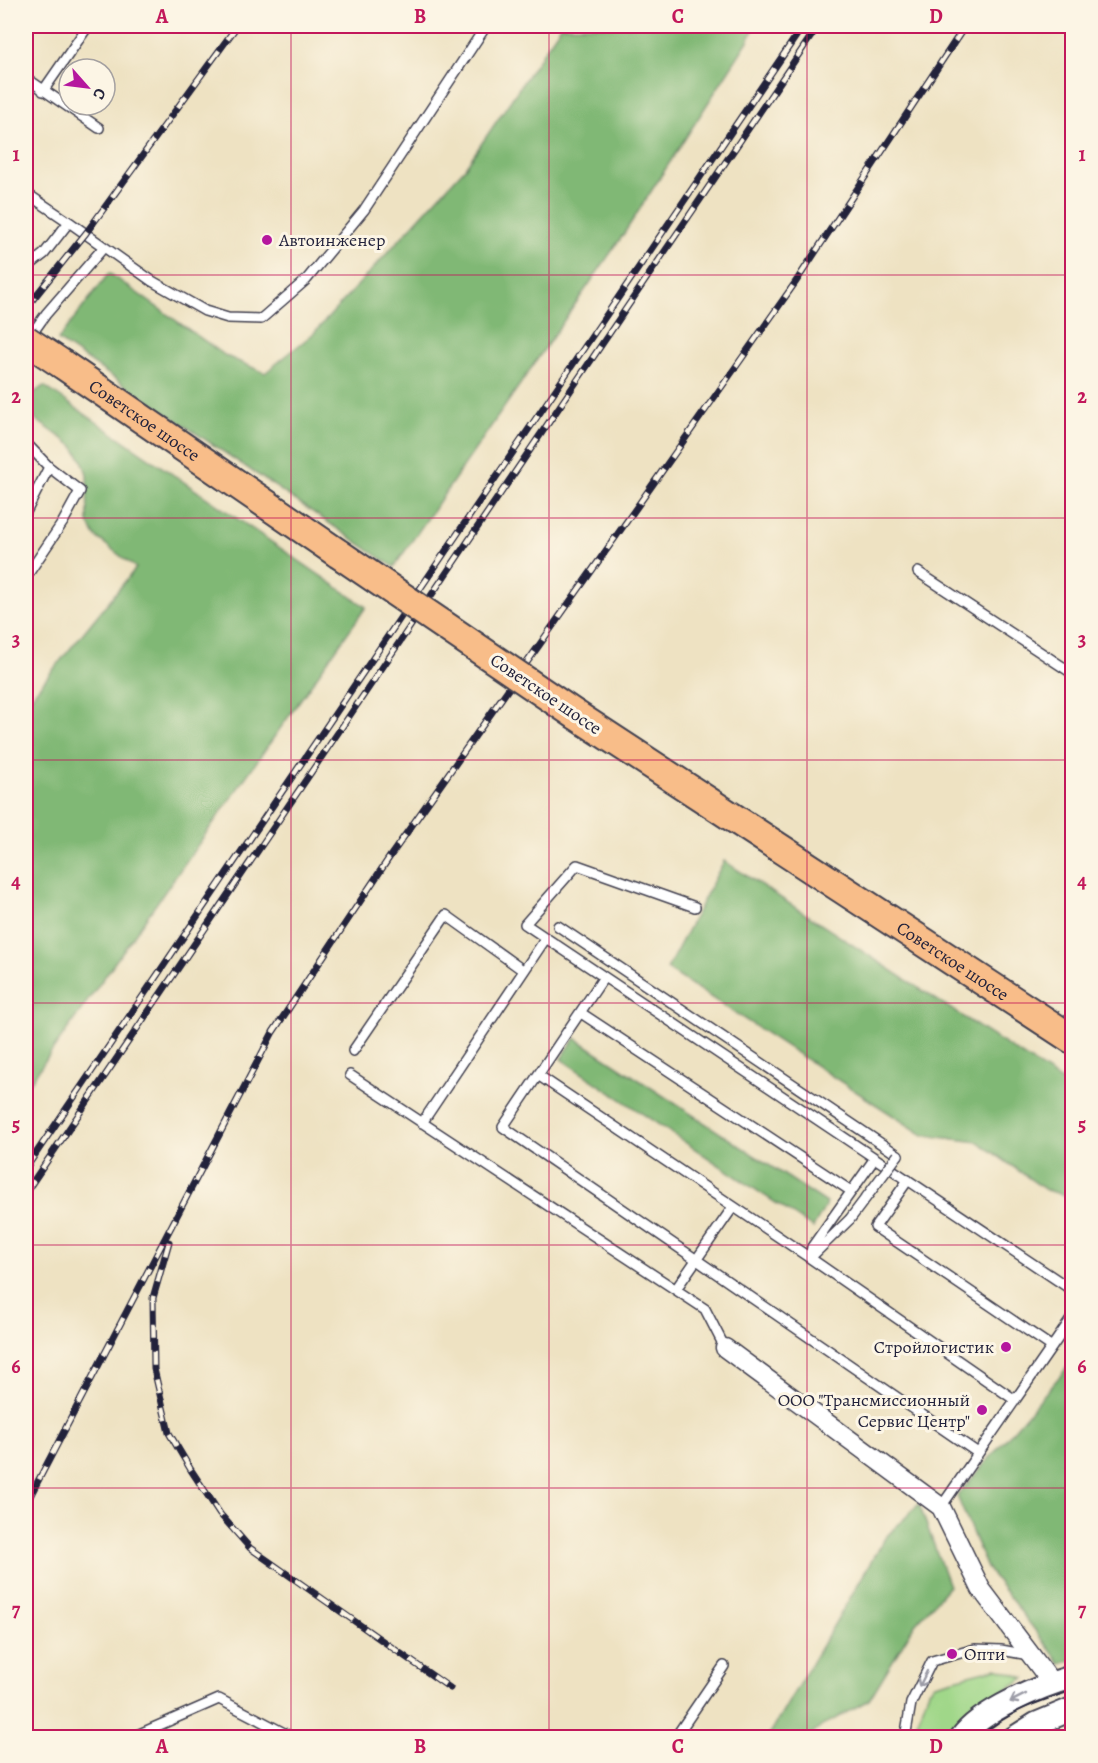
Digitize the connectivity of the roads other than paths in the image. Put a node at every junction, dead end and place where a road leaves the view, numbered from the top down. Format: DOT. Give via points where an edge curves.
graph roads {
  1 [pos="88,26"];
  2 [pos="486,26"];
  3 [pos="26,78"];
  4 [pos="43,91"];
  5 [pos="99,128"];
  6 [pos="26,193"];
  7 [pos="69,222"];
  8 [pos="104,248"];
  9 [pos="26,268"];
  10 [pos="26,341"];
  11 [pos="26,443"];
  12 [pos="50,467"];
  13 [pos="26,512"];
  14 [pos="918,572"];
  15 [pos="26,577"];
  16 [pos="1072,673"];
  17 [pos="695,907"];
  18 [pos="558,926"];
  19 [pos="546,938"];
  20 [pos="525,971"];
  21 [pos="604,977"];
  22 [pos="580,1012"];
  23 [pos="1072,1039"];
  24 [pos="353,1051"];
  25 [pos="350,1075"];
  26 [pos="538,1075"];
  27 [pos="422,1122"];
  28 [pos="875,1158"];
  29 [pos="908,1180"];
  30 [pos="851,1191"];
  31 [pos="734,1208"];
  32 [pos="810,1258"];
  33 [pos="698,1260"];
  34 [pos="676,1289"];
  35 [pos="1072,1290"];
  36 [pos="1072,1318"];
  37 [pos="1052,1347"];
  38 [pos="725,1348"];
  39 [pos="1015,1400"];
  40 [pos="978,1452"];
  41 [pos="940,1507"];
  42 [pos="1031,1656"];
  43 [pos="724,1666"];
  44 [pos="1062,1680"];
  45 [pos="1068,1711"];
  46 [pos="130,1737"];
  47 [pos="287,1737"];
  48 [pos="675,1737"];
  49 [pos="905,1737"];
  50 [pos="961,1737"];
  51 [pos="1014,1737"];
  1 -- 4 [label="lane"];
  2 -- 8 [label="lane" via="364,210 307,279 261,319 228,318 205,311"];
  3 -- 4 [label="lane"];
  4 -- 5 [label="lane"];
  6 -- 7 [label="lane"];
  7 -- 8 [label="lane"];
  7 -- 9 [label="lane" via="44,254"];
  8 -- 10 [label="lane"];
  10 -- 23 [label="main road, Советское шоссе, bridge" via="576,715"];
  11 -- 12 [label="lane"];
  12 -- 13 [label="lane"];
  12 -- 15 [label="lane" via="80,491"];
  14 -- 16 [label="lane"];
  17 -- 19 [label="lane" via="577,865 525,924"];
  18 -- 32 [label="lane, bridge" via="897,1155 850,1219"];
  19 -- 20 [label="lane"];
  19 -- 21 [label="lane"];
  20 -- 24 [label="lane" via="446,915"];
  20 -- 27 [label="lane"];
  21 -- 22 [label="lane"];
  21 -- 28 [label="lane"];
  22 -- 26 [label="lane"];
  22 -- 30 [label="lane"];
  25 -- 27 [label="lane"];
  26 -- 31 [label="lane"];
  26 -- 33 [label="lane" via="503,1127"];
  27 -- 34 [label="lane"];
  28 -- 29 [label="lane"];
  28 -- 30 [label="lane"];
  29 -- 35 [label="lane"];
  29 -- 37 [label="lane" via="875,1227"];
  30 -- 32 [label="lane" via="812,1247"];
  31 -- 32 [label="lane"];
  31 -- 33 [label="lane"];
  32 -- 39 [label="lane"];
  33 -- 34 [label="lane"];
  33 -- 40 [label="lane"];
  34 -- 38 [label="lane" via="705,1309"];
  36 -- 37 [label="lane"];
  37 -- 39 [label="lane"];
  38 -- 41 [label="street"];
  39 -- 40 [label="lane"];
  40 -- 41 [label="lane"];
  41 -- 42 [label="street" via="981,1589"];
  42 -- 44 [label="street"];
  42 -- 49 [label="lane, one-way" via="975,1649 932,1661 911,1703"];
  43 -- 48 [label="lane"];
  44 -- 45 [label="street"];
  44 -- 50 [label="street, one-way" via="990,1713"];
  45 -- 51 [label="street"];
  46 -- 47 [label="lane" via="219,1699"];
}
